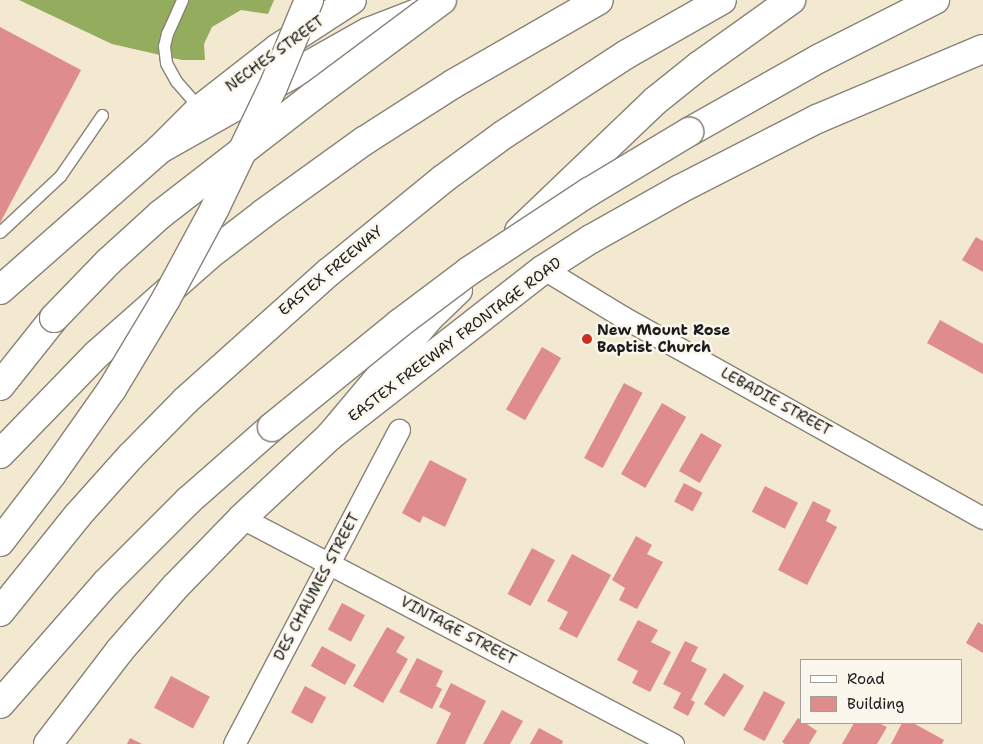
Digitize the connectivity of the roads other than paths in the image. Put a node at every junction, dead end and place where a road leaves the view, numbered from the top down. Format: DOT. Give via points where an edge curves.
graph roads {
  1 [pos="182,0"];
  2 [pos="309,0"];
  3 [pos="352,0"];
  4 [pos="442,0"];
  5 [pos="452,0"];
  6 [pos="599,0"];
  7 [pos="722,0"];
  8 [pos="791,0"];
  9 [pos="935,0"];
  10 [pos="983,49"];
  11 [pos="200,109"];
  12 [pos="102,115"];
  13 [pos="160,149"];
  14 [pos="0,232"];
  15 [pos="544,269"];
  16 [pos="0,290"];
  17 [pos="0,386"];
  18 [pos="399,430"];
  19 [pos="330,436"];
  20 [pos="0,454"];
  21 [pos="242,518"];
  22 [pos="983,518"];
  23 [pos="0,542"];
  24 [pos="329,563"];
  25 [pos="0,612"];
  26 [pos="0,704"];
  27 [pos="48,744"];
  28 [pos="234,744"];
  29 [pos="673,744"];
  1 -- 11 [label="lane" via="167,32 164,46 166,64"];
  2 -- 23 [label="main road, bridge" via="273,87 215,208 166,299 112,389"];
  3 -- 11 [label="main road, NECHES STREET" via="278,48"];
  4 -- 17 [label="main road, bridge" via="161,214 108,262 54,318"];
  5 -- 13 [label="main road" via="368,32"];
  6 -- 20 [label="main road" via="453,84 356,147 264,213 208,256 97,354"];
  7 -- 25 [label="main road, EASTEX FREEWAY" via="627,54 503,135 443,179 329,272 184,401 130,456"];
  8 -- 19 [label="main road" via="700,65 602,150 430,317"];
  9 -- 26 [label="main road, bridge" via="820,58 589,192 400,322 189,500 106,583"];
  10 -- 15 [label="main road, EASTEX FREEWAY FRONTAGE ROAD" via="817,119 680,189"];
  11 -- 13 [label="main road"];
  12 -- 14 [label="lane" via="60,176"];
  13 -- 16 [label="main road"];
  15 -- 19 [label="main road, EASTEX FREEWAY FRONTAGE ROAD"];
  15 -- 22 [label="street, LEBADIE STREET" via="623,317"];
  18 -- 24 [label="street, DES CHAUMES STREET"];
  19 -- 21 [label="main road, EASTEX FREEWAY FRONTAGE ROAD"];
  21 -- 24 [label="street, VINTAGE STREET"];
  21 -- 27 [label="main road, EASTEX FREEWAY FRONTAGE ROAD" via="120,650"];
  24 -- 28 [label="street, DES CHAUMES STREET"];
  24 -- 29 [label="street, VINTAGE STREET"];
}
